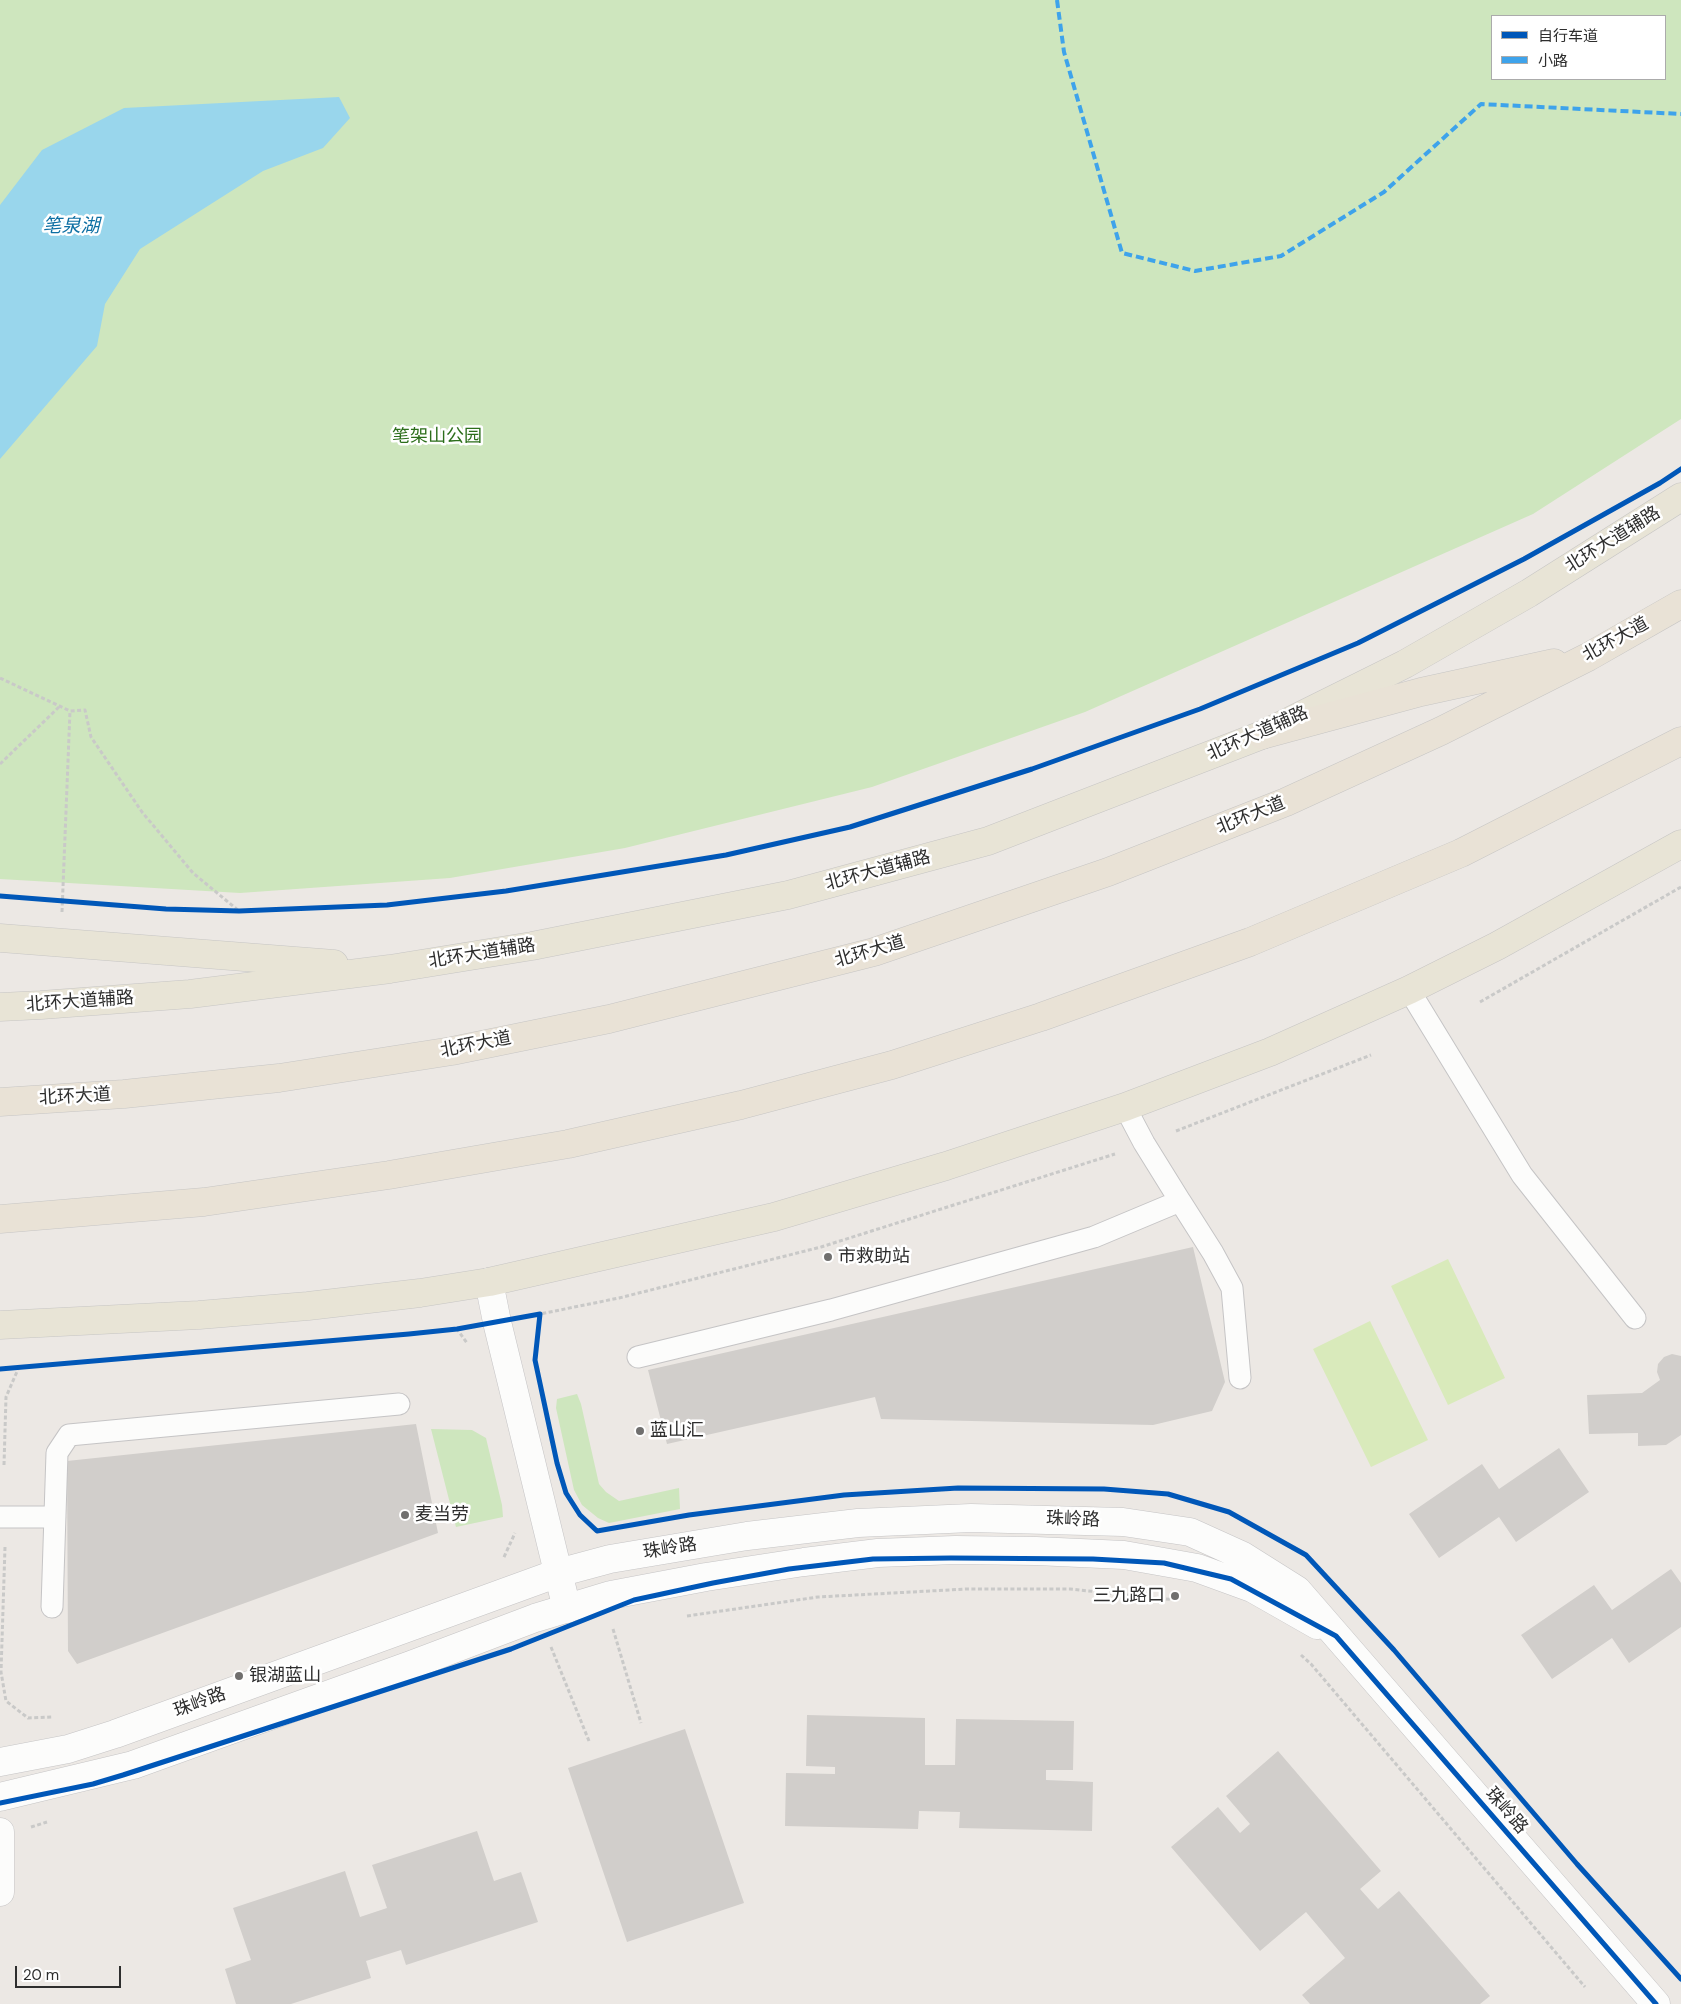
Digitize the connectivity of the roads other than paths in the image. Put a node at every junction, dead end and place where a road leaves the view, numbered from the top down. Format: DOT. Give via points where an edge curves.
graph roads {
  1 [pos="1681,497"];
  2 [pos="1681,604"];
  3 [pos="1588,657"];
  4 [pos="1262,735"];
  5 [pos="1681,741"];
  6 [pos="1681,844"];
  7 [pos="0,938"];
  8 [pos="390,969"];
  9 [pos="1409,990"];
  10 [pos="0,1006"];
  11 [pos="0,1102"];
  12 [pos="1126,1107"];
  13 [pos="1180,1201"];
  14 [pos="0,1219"];
  15 [pos="489,1282"];
  16 [pos="1635,1318"];
  17 [pos="0,1325"];
  18 [pos="638,1357"];
  19 [pos="1240,1378"];
  20 [pos="399,1404"];
  21 [pos="0,1517"];
  22 [pos="55,1517"];
  23 [pos="558,1573"];
  24 [pos="52,1607"];
  25 [pos="567,1609"];
  26 [pos="1336,1636"];
  27 [pos="0,1762"];
  28 [pos="0,1797"];
  29 [pos="0,1832"];
  30 [pos="0,1892"];
  31 [pos="1656,2004"];
  1 -- 4 [label="main road, 北环大道辅路" via="1529,593 1405,664"];
  2 -- 3 [label="highway, 北环大道"];
  3 -- 4 [label="highway" via="1421,692"];
  3 -- 11 [label="highway, 北环大道" via="1441,731 1286,802 1108,872 874,952 609,1019 452,1050 280,1078 124,1094"];
  4 -- 8 [label="main road, 北环大道辅路" via="988,841 788,896 532,946"];
  5 -- 14 [label="highway" via="1461,853 1250,942 1041,1017 892,1065 741,1105 568,1144 389,1176 204,1202"];
  6 -- 9 [label="main road" via="1497,946"];
  7 -- 8 [label="main road"];
  8 -- 10 [label="main road, 北环大道辅路" via="190,994"];
  9 -- 12 [label="main road" via="1270,1052"];
  9 -- 16 [label="lane" via="1522,1175"];
  12 -- 13 [label="lane"];
  12 -- 15 [label="main road" via="946,1166 774,1217"];
  13 -- 18 [label="lane" via="1094,1237 830,1310"];
  13 -- 19 [label="lane" via="1232,1288"];
  15 -- 17 [label="main road" via="298,1307"];
  15 -- 23 [label="street"];
  20 -- 22 [label="lane" via="69,1435 57,1453"];
  21 -- 22 [label="lane"];
  22 -- 24 [label="lane"];
  23 -- 25 [label="street"];
  23 -- 26 [label="street, 珠岭路" via="610,1559 747,1536 858,1523 970,1518 1122,1522 1190,1532 1243,1556 1297,1590"];
  23 -- 27 [label="street, 珠岭路" via="115,1734 68,1749"];
  25 -- 26 [label="street, 珠岭路" via="639,1590 804,1562 878,1553 1036,1551 1124,1555 1197,1568 1252,1588"];
  25 -- 28 [label="street, 珠岭路" via="133,1765"];
  26 -- 31 [label="street, 珠岭路"];
  29 -- 30 [label="street"];
}
